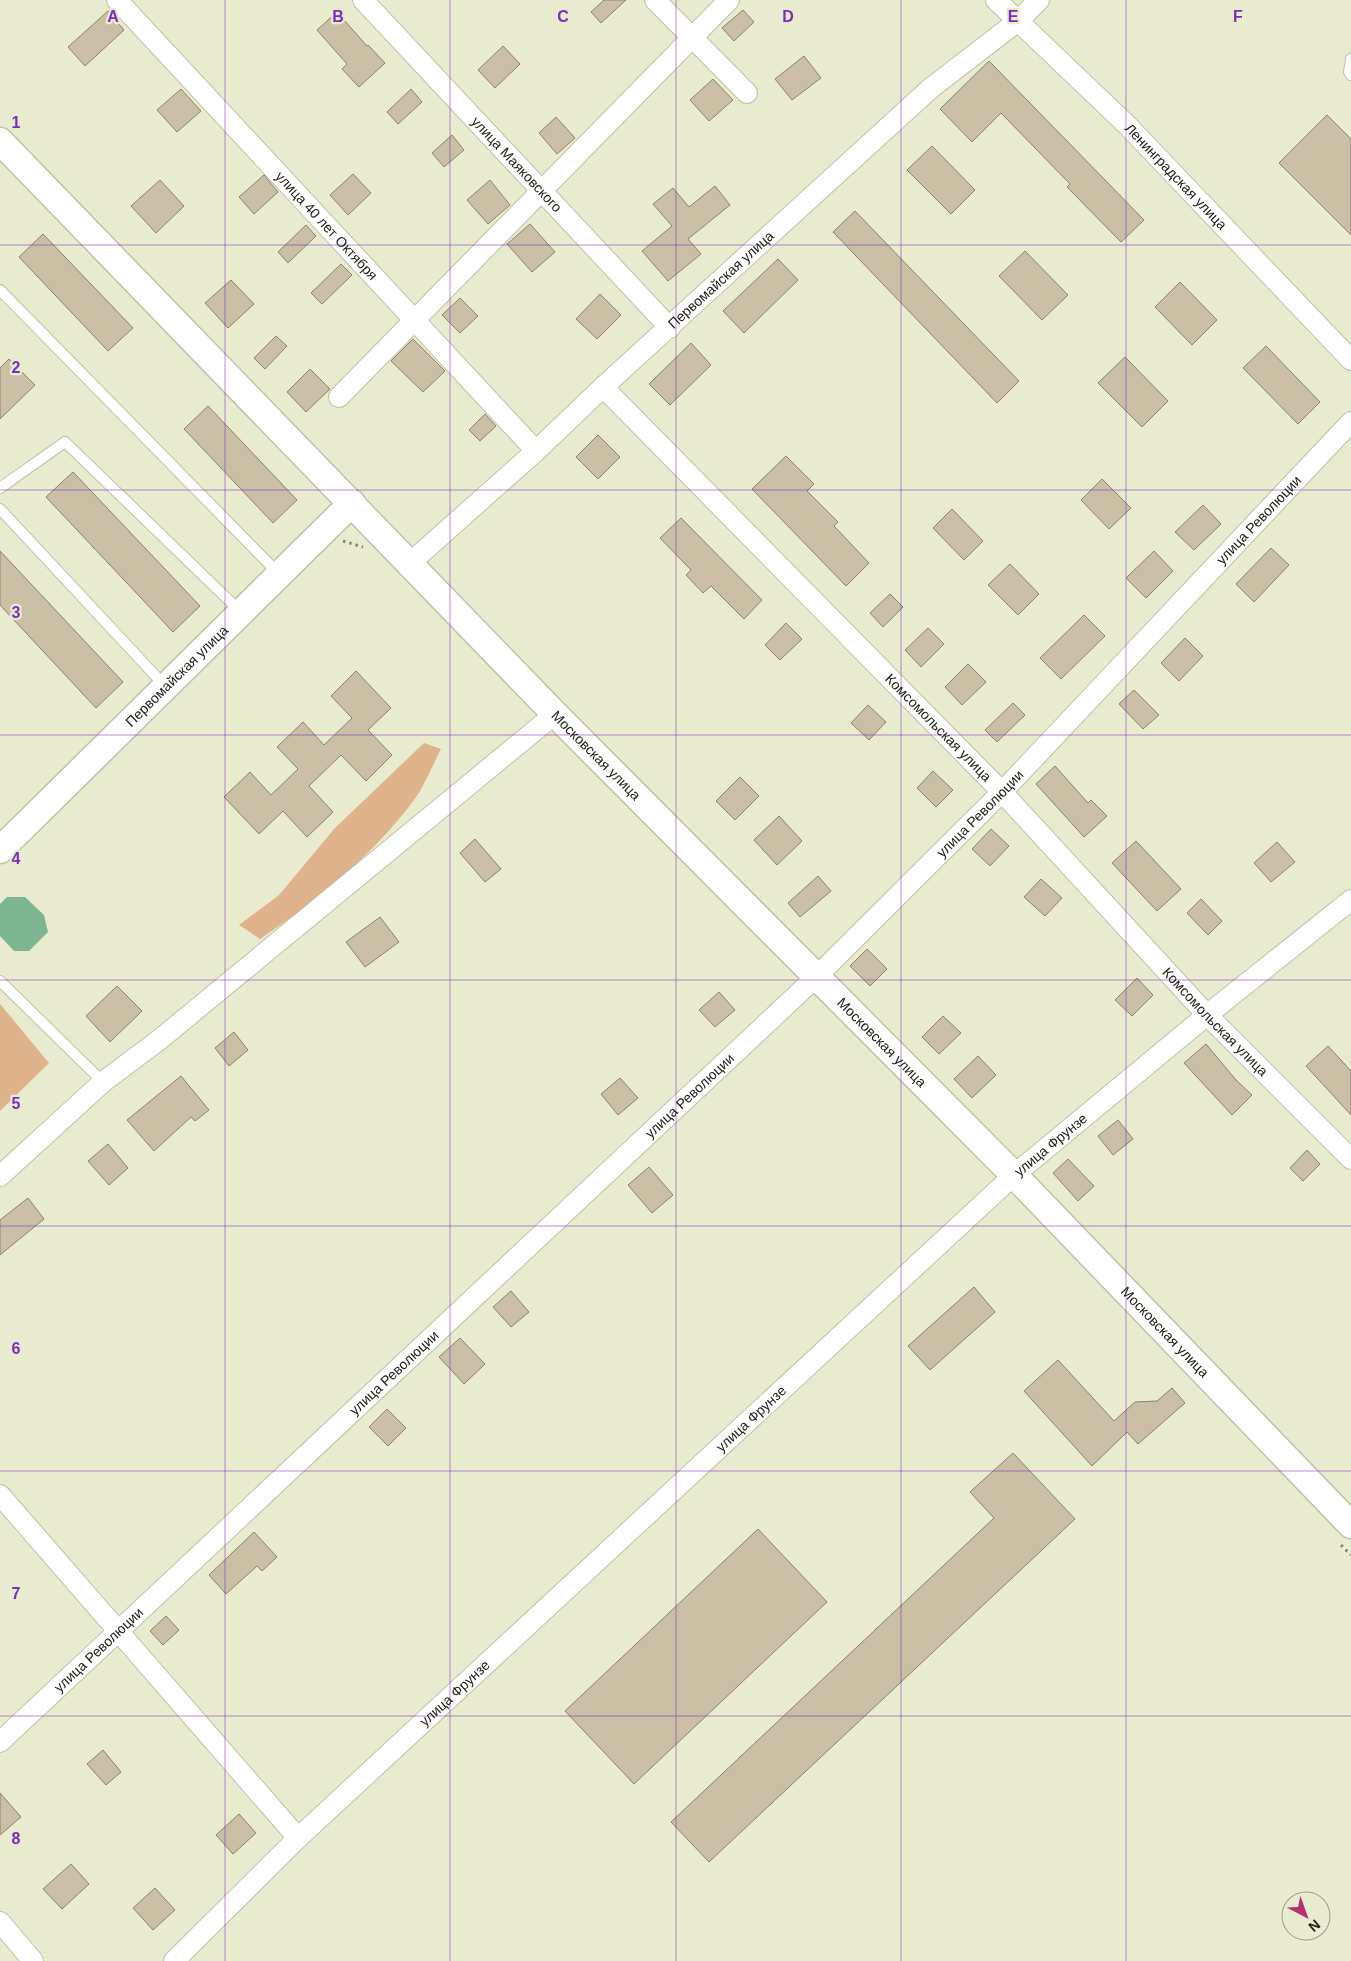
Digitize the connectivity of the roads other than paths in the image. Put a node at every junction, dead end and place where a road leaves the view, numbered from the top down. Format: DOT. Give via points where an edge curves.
graph roads {
  1 [pos="117,0"];
  2 [pos="363,0"];
  3 [pos="655,0"];
  4 [pos="729,0"];
  5 [pos="996,0"];
  6 [pos="1039,0"];
  7 [pos="1018,20"];
  8 [pos="692,37"];
  9 [pos="1351,59"];
  10 [pos="1351,75"];
  11 [pos="747,93"];
  12 [pos="0,141"];
  13 [pos="542,191"];
  14 [pos="0,290"];
  15 [pos="415,320"];
  16 [pos="670,328"];
  17 [pos="1351,360"];
  18 [pos="603,387"];
  19 [pos="339,397"];
  20 [pos="1351,422"];
  21 [pos="536,451"];
  22 [pos="0,488"];
  23 [pos="352,504"];
  24 [pos="0,509"];
  25 [pos="409,564"];
  26 [pos="280,575"];
  27 [pos="241,612"];
  28 [pos="166,687"];
  29 [pos="555,714"];
  30 [pos="1002,792"];
  31 [pos="0,850"];
  32 [pos="1351,900"];
  33 [pos="815,978"];
  34 [pos="0,981"];
  35 [pos="1207,1015"];
  36 [pos="103,1082"];
  37 [pos="1351,1159"];
  38 [pos="1014,1175"];
  39 [pos="0,1176"];
  40 [pos="0,1495"];
  41 [pos="1351,1525"];
  42 [pos="118,1630"];
  43 [pos="0,1742"];
  44 [pos="298,1838"];
  45 [pos="0,1922"];
  46 [pos="32,1961"];
  47 [pos="174,1961"];
  1 -- 15 [label="street, улица 40 лет Октября"];
  2 -- 13 [label="street, улица Маяковского"];
  3 -- 8 [label="street"];
  4 -- 8 [label="street"];
  5 -- 7 [label="street, Ленинградская улица"];
  6 -- 7 [label="street, Первомайская улица"];
  7 -- 16 [label="street, Первомайская улица" via="931,88"];
  7 -- 17 [label="street, Ленинградская улица" via="1128,125"];
  8 -- 11 [label="street"];
  8 -- 13 [label="street"];
  9 -- 10 [label="lane"];
  12 -- 23 [label="street, Московская улица"];
  13 -- 15 [label="street"];
  13 -- 16 [label="street, улица Маяковского"];
  14 -- 26 [label="lane"];
  15 -- 19 [label="street"];
  15 -- 21 [label="street, улица 40 лет Октября"];
  16 -- 18 [label="street, Первомайская улица"];
  18 -- 21 [label="street, Первомайская улица"];
  18 -- 30 [label="street, Комсомольская улица"];
  20 -- 30 [label="street, улица Революции"];
  21 -- 25 [label="street, Первомайская улица"];
  22 -- 27 [label="lane" via="64,442"];
  23 -- 25 [label="street, Московская улица"];
  23 -- 26 [label="street, Первомайская улица"];
  24 -- 28 [label="lane"];
  25 -- 29 [label="street, Московская улица"];
  26 -- 27 [label="street, Первомайская улица"];
  27 -- 28 [label="street, Первомайская улица"];
  28 -- 31 [label="street, Первомайская улица"];
  29 -- 33 [label="street, Московская улица"];
  29 -- 36 [label="street"];
  30 -- 33 [label="street, улица Революции"];
  30 -- 35 [label="street, Комсомольская улица"];
  32 -- 35 [label="street, улица Фрунзе"];
  33 -- 38 [label="street, Московская улица"];
  33 -- 42 [label="street, улица Революции"];
  34 -- 36 [label="lane"];
  35 -- 37 [label="street, Комсомольская улица"];
  35 -- 38 [label="street, улица Фрунзе"];
  36 -- 39 [label="street"];
  38 -- 41 [label="street, Московская улица"];
  38 -- 44 [label="street, улица Фрунзе"];
  40 -- 42 [label="street"];
  42 -- 43 [label="street, улица Революции"];
  42 -- 44 [label="street"];
  44 -- 47 [label="street, улица Фрунзе"];
  45 -- 46 [label="street"];
}
